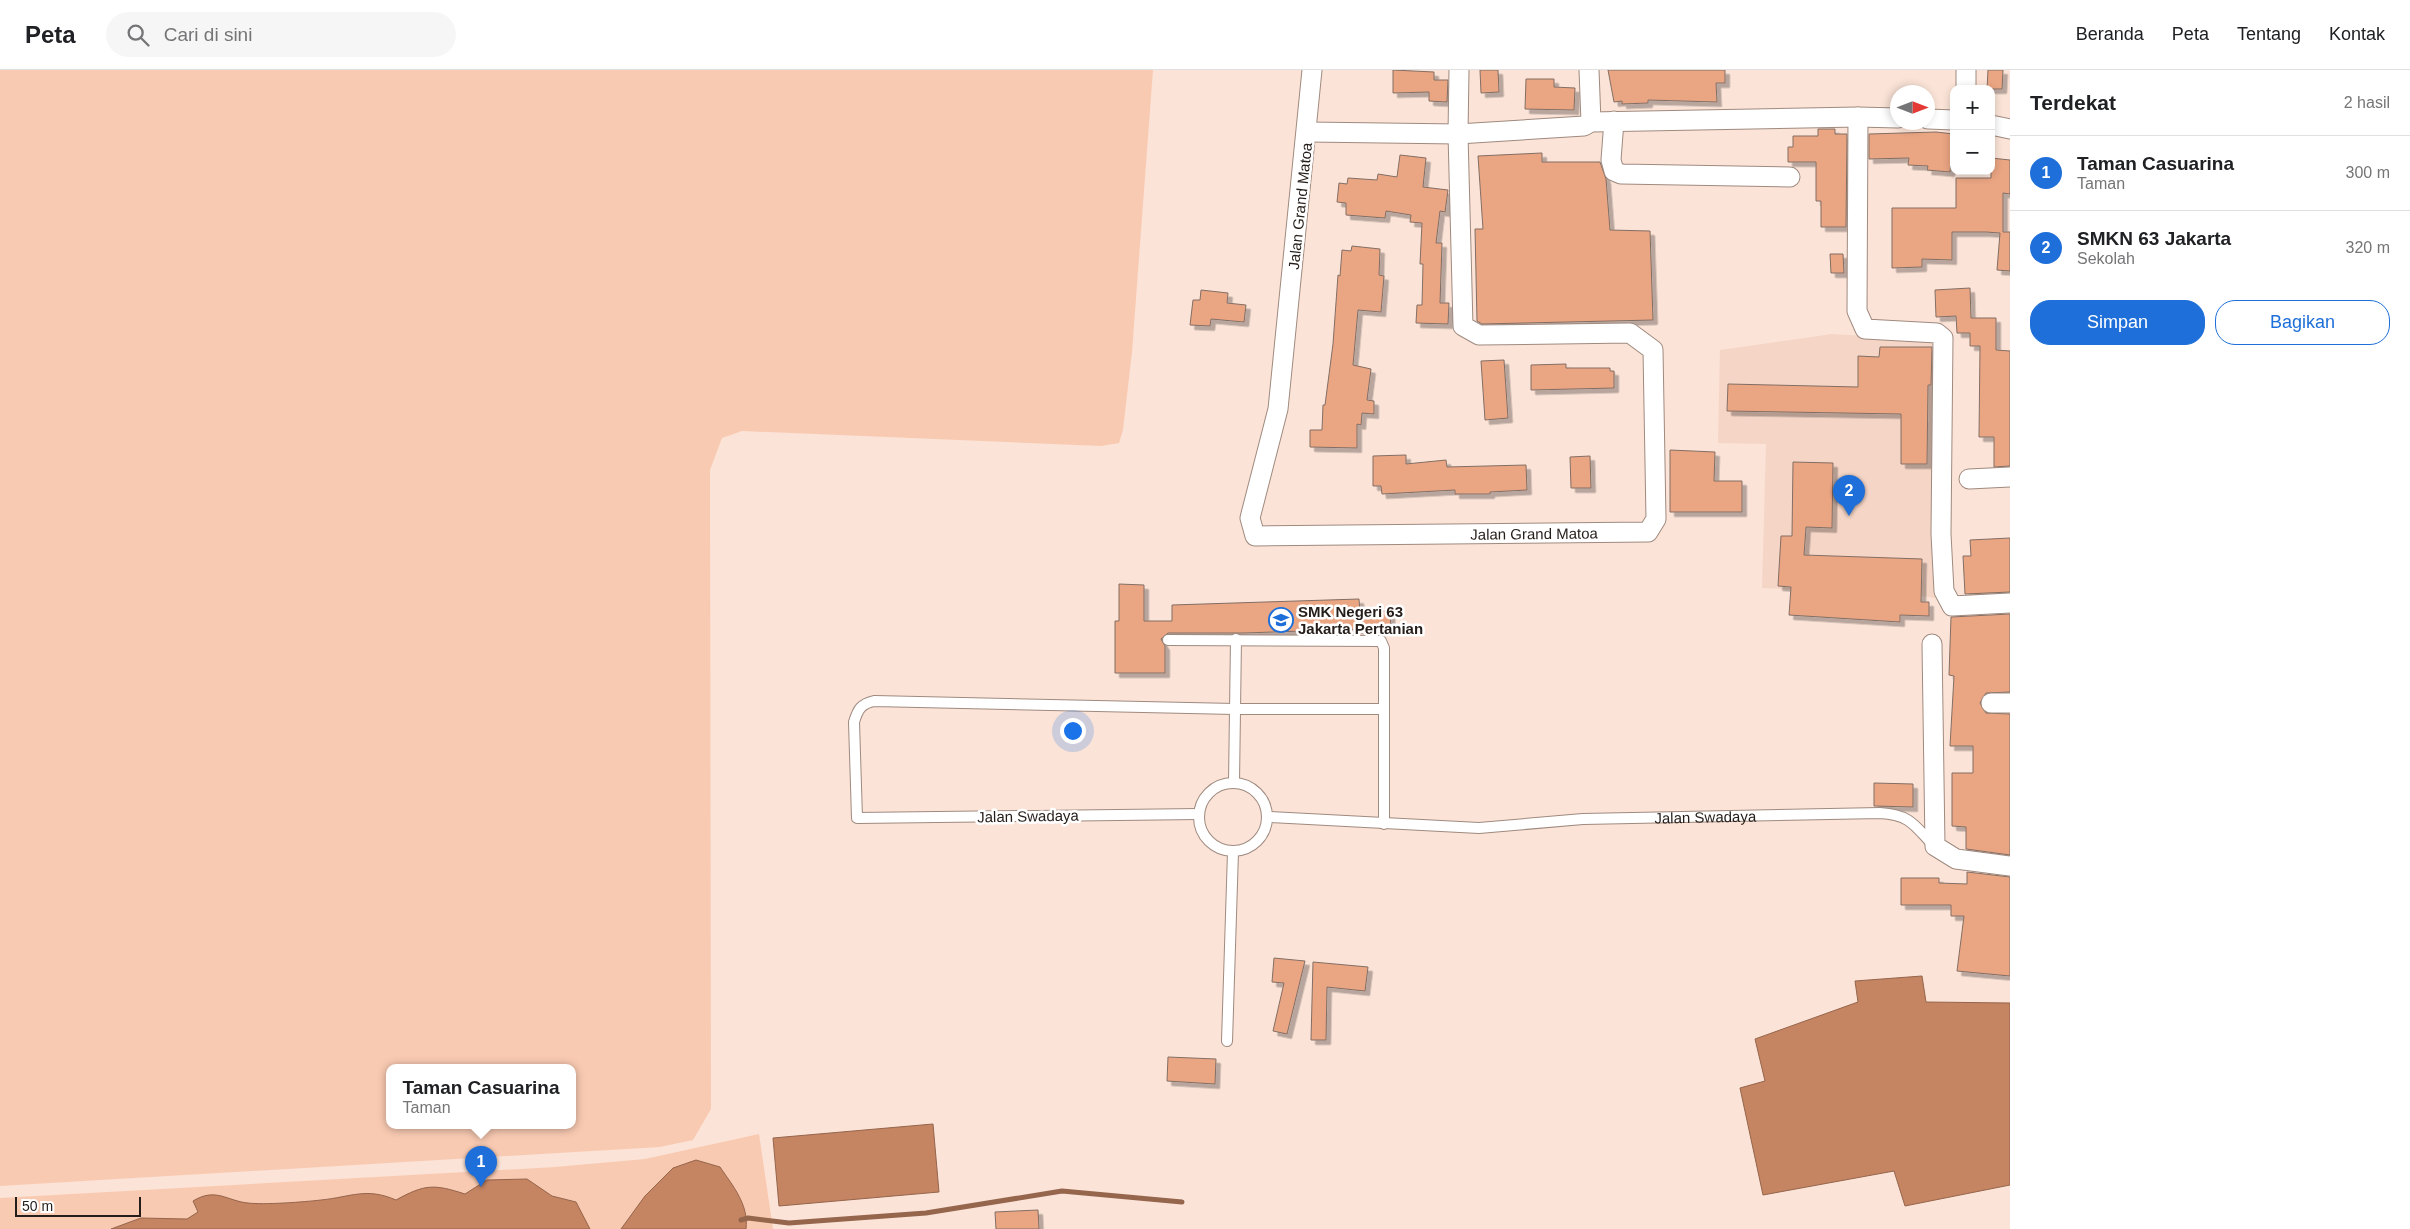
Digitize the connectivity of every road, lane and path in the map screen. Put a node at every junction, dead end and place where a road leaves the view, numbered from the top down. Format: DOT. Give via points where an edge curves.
graph roads {
  1 [pos="1312,70"];
  2 [pos="1459,70"];
  3 [pos="1589,70"];
  4 [pos="1966,70"];
  5 [pos="1966,85"];
  6 [pos="1858,117"];
  7 [pos="1890,118"];
  8 [pos="1935,119"];
  9 [pos="1950,120"];
  10 [pos="1614,121"];
  11 [pos="1591,122"];
  12 [pos="1995,126"];
  13 [pos="2010,129"];
  14 [pos="1308,132"];
  15 [pos="1458,134"];
  16 [pos="1790,177"];
  17 [pos="2010,477"];
  18 [pos="1968,479"];
  19 [pos="2010,603"];
  20 [pos="1236,639"];
  21 [pos="1168,640"];
  22 [pos="1932,644"];
  23 [pos="1991,703"];
  24 [pos="2010,703"];
  25 [pos="1235,709"];
  26 [pos="1384,709"];
  27 [pos="1234,782"];
  28 [pos="1198,814"];
  29 [pos="1268,817"];
  30 [pos="1384,824"];
  31 [pos="1935,846"];
  32 [pos="1233,852"];
  33 [pos="2010,866"];
  34 [pos="1227,1041"];
  1 -- 14 [label="street, Jalan Grand Matoa"];
  2 -- 15 [label="street, Jalan Grand Matoa"];
  3 -- 11 [label="street"];
  4 -- 5 [label="street"];
  6 -- 7 [label="street"];
  6 -- 10 [label="street"];
  6 -- 19 [label="street" via="1857,311 1865,329 1937,334 1943,338 1941,534 1944,591 1952,606"];
  8 -- 9 [label="street"];
  10 -- 11 [label="street"];
  10 -- 16 [label="street" via="1612,160 1614,171 1621,174"];
  11 -- 15 [label="street" via="1584,126"];
  12 -- 13 [label="street"];
  14 -- 15 [label="street"];
  14 -- 15 [label="street, Jalan Grand Matoa" via="1278,408 1250,518 1255,536 1648,532 1656,519 1653,350 1630,334 1479,335 1463,326"];
  17 -- 18 [label="street"];
  20 -- 21 [label="lane"];
  20 -- 25 [label="lane"];
  20 -- 26 [label="lane" via="1381,641 1384,648"];
  22 -- 31 [label="street"];
  23 -- 24 [label="street"];
  25 -- 26 [label="lane"];
  25 -- 27 [label="lane"];
  25 -- 28 [label="lane, Jalan Swadaya" via="874,701 858,710 854,722 857,818"];
  26 -- 30 [label="lane"];
  27 -- 28 [label="lane" via="1210,791"];
  27 -- 29 [label="lane" via="1247,785 1258,793"];
  28 -- 32 [label="lane" via="1200,828 1207,840 1219,849"];
  29 -- 30 [label="lane, Jalan Swadaya"];
  29 -- 32 [label="lane" via="1266,830 1258,842"];
  30 -- 31 [label="lane, Jalan Swadaya" via="1480,828 1613,818 1880,813 1908,818"];
  31 -- 33 [label="street, Jalan Swadaya" via="1956,860"];
  32 -- 34 [label="lane"];
}
